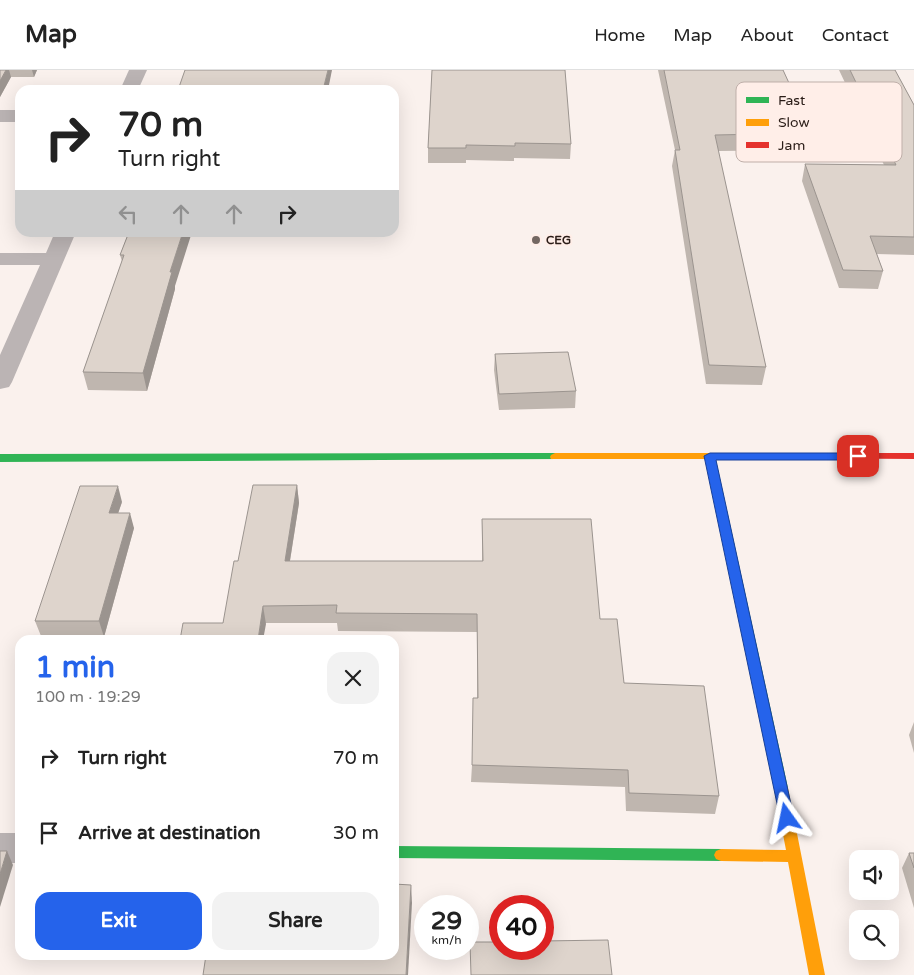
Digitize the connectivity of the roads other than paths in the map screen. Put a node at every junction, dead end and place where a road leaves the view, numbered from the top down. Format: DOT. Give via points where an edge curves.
graph roads {
  1 [pos="138,70"];
  2 [pos="132,85"];
  3 [pos="0,116"];
  4 [pos="15,116"];
  5 [pos="64,237"];
  6 [pos="0,258"];
  7 [pos="55,259"];
  8 [pos="0,382"];
  9 [pos="710,456"];
  10 [pos="914,456"];
  11 [pos="0,458"];
  12 [pos="0,848"];
  13 [pos="15,848"];
  14 [pos="399,852"];
  15 [pos="795,856"];
  16 [pos="817,975"];
  1 -- 2 [label="street"];
  3 -- 4 [label="street"];
  5 -- 7 [label="street"];
  6 -- 7 [label="street"];
  7 -- 8 [label="street"];
  9 -- 10 [label="street"];
  9 -- 11 [label="street"];
  9 -- 15 [label="street"];
  12 -- 13 [label="street"];
  14 -- 15 [label="street"];
  15 -- 16 [label="street"];
}
